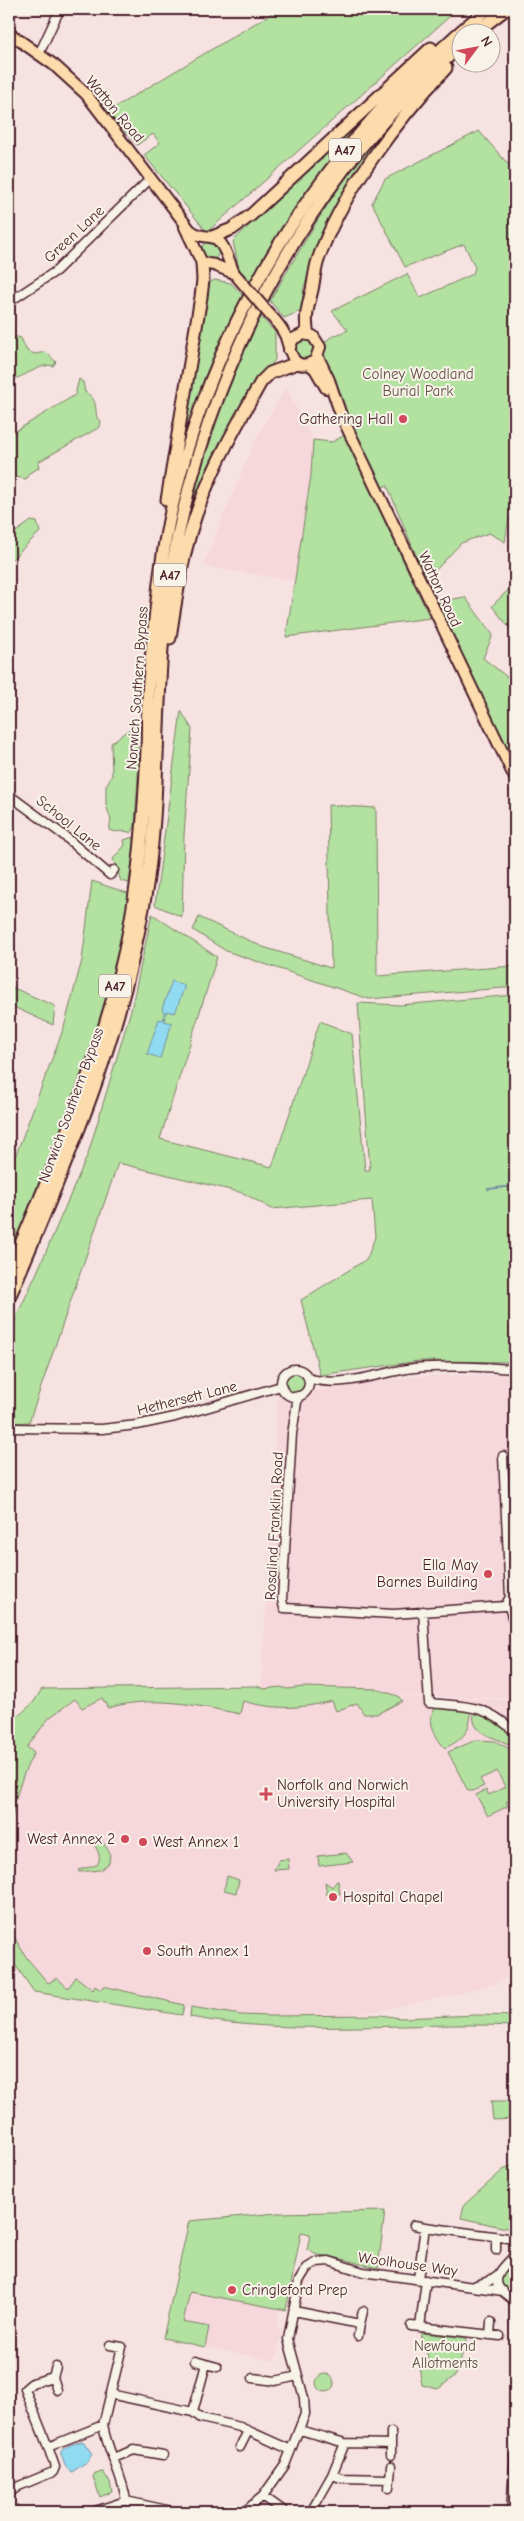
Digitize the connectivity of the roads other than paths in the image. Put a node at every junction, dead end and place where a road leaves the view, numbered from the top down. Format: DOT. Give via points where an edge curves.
graph roads {
  1 [pos="60,9"];
  2 [pos="478,9"];
  3 [pos="487,9"];
  4 [pos="506,9"];
  5 [pos="512,9"];
  6 [pos="489,22"];
  7 [pos="496,22"];
  8 [pos="9,33"];
  9 [pos="452,53"];
  10 [pos="38,54"];
  11 [pos="452,63"];
  12 [pos="152,178"];
  13 [pos="182,219"];
  14 [pos="209,238"];
  15 [pos="224,251"];
  16 [pos="199,257"];
  17 [pos="214,265"];
  18 [pos="234,273"];
  19 [pos="9,302"];
  20 [pos="278,323"];
  21 [pos="304,332"];
  22 [pos="289,350"];
  23 [pos="318,357"];
  24 [pos="297,363"];
  25 [pos="309,364"];
  26 [pos="339,411"];
  27 [pos="149,683"];
  28 [pos="515,778"];
  29 [pos="9,795"];
  30 [pos="153,835"];
  31 [pos="110,875"];
  32 [pos="9,1272"];
  33 [pos="9,1298"];
  34 [pos="515,1369"];
  35 [pos="308,1378"];
  36 [pos="326,1382"];
  37 [pos="281,1386"];
  38 [pos="308,1387"];
  39 [pos="298,1396"];
  40 [pos="9,1428"];
  41 [pos="502,1456"];
  42 [pos="508,1604"];
  43 [pos="423,1611"];
  44 [pos="513,1620"];
  45 [pos="515,1732"];
  46 [pos="414,2225"];
  47 [pos="425,2227"];
  48 [pos="496,2237"];
  49 [pos="508,2238"];
  50 [pos="496,2250"];
  51 [pos="515,2256"];
  52 [pos="515,2267"];
  53 [pos="500,2272"];
  54 [pos="422,2280"];
  55 [pos="472,2286"];
  56 [pos="509,2293"];
  57 [pos="515,2303"];
  58 [pos="294,2311"];
  59 [pos="363,2311"];
  60 [pos="491,2322"];
  61 [pos="360,2324"];
  62 [pos="411,2326"];
  63 [pos="420,2327"];
  64 [pos="490,2335"];
  65 [pos="358,2336"];
  66 [pos="500,2336"];
  67 [pos="110,2345"];
  68 [pos="195,2361"];
  69 [pos="206,2364"];
  70 [pos="56,2367"];
  71 [pos="217,2367"];
  72 [pos="298,2376"];
  73 [pos="53,2377"];
  74 [pos="253,2378"];
  75 [pos="57,2390"];
  76 [pos="110,2394"];
  77 [pos="194,2412"];
  78 [pos="103,2425"];
  79 [pos="300,2430"];
  80 [pos="248,2431"];
  81 [pos="391,2432"];
  82 [pos="345,2443"];
  83 [pos="391,2444"];
  84 [pos="48,2447"];
  85 [pos="240,2447"];
  86 [pos="291,2450"];
  87 [pos="515,2453"];
  88 [pos="163,2455"];
  89 [pos="391,2455"];
  90 [pos="113,2458"];
  91 [pos="391,2466"];
  92 [pos="332,2475"];
  93 [pos="390,2479"];
  94 [pos="9,2482"];
  95 [pos="389,2488"];
  96 [pos="11,2492"];
  97 [pos="263,2496"];
  98 [pos="126,2502"];
  99 [pos="92,2512"];
  100 [pos="176,2512"];
  101 [pos="244,2512"];
  102 [pos="285,2512"];
  103 [pos="311,2512"];
  104 [pos="511,2512"];
  1 -- 10 [label="street"];
  2 -- 14 [label="highway, A47" via="414,62 251,215 232,229"];
  3 -- 27 [label="highway, Norwich Southern Bypass / A47" via="422,67 357,135 285,235 238,319 202,404 171,509"];
  4 -- 6 [label="highway"];
  5 -- 7 [label="highway"];
  8 -- 10 [label="main road, Watton Road"];
  9 -- 30 [label="highway, Norwich Southern Bypass / A47" via="410,93 344,168 280,266 246,327 230,365 202,439 173,560 163,639"];
  10 -- 12 [label="main road, Watton Road" via="91,100"];
  11 -- 21 [label="highway, A47" via="411,108 360,178 318,260"];
  12 -- 13 [label="main road, Watton Road"];
  12 -- 19 [label="street, Green Lane" via="56,271"];
  13 -- 14 [label="main road, Watton Road" via="196,235"];
  13 -- 16 [label="main road, Watton Road"];
  14 -- 15 [label="main road, Watton Road" via="222,244"];
  14 -- 16 [label="main road" via="197,245"];
  15 -- 17 [label="main road"];
  15 -- 18 [label="main road, Watton Road"];
  16 -- 17 [label="main road, Watton Road"];
  16 -- 27 [label="highway, A47" via="204,280 163,522"];
  17 -- 18 [label="main road, Watton Road"];
  18 -- 20 [label="main road, Watton Road, bridge"];
  20 -- 21 [label="main road, Watton Road"];
  20 -- 22 [label="main road, Watton Road"];
  21 -- 22 [label="main road" via="293,339"];
  21 -- 23 [label="main road, Watton Road" via="317,340 320,347"];
  22 -- 24 [label="main road, Watton Road"];
  23 -- 25 [label="main road"];
  23 -- 26 [label="main road, Watton Road"];
  24 -- 25 [label="main road"];
  24 -- 30 [label="highway, A47" via="270,373 261,382 224,447 188,539 167,658"];
  25 -- 26 [label="main road, Watton Road"];
  26 -- 28 [label="main road, Watton Road"];
  27 -- 32 [label="highway, Norwich Southern Bypass / A47" via="143,826 125,951 82,1094"];
  29 -- 31 [label="street, School Lane"];
  30 -- 33 [label="highway, Norwich Southern Bypass / A47" via="149,878 134,957 110,1048 79,1132"];
  34 -- 36 [label="street" via="423,1368"];
  35 -- 36 [label="street"];
  35 -- 37 [label="street" via="300,1370 290,1370 282,1376"];
  35 -- 38 [label="street"];
  36 -- 38 [label="street"];
  37 -- 39 [label="street" via="288,1395"];
  37 -- 40 [label="street, Hethersett Lane" via="137,1425 102,1429"];
  38 -- 39 [label="street"];
  39 -- 43 [label="street, Rosalind Franklin Road" via="292,1434 284,1608 394,1614"];
  41 -- 42 [label="street"];
  42 -- 43 [label="street, Rosalind Franklin Road"];
  42 -- 44 [label="street"];
  43 -- 45 [label="street" via="428,1703 460,1704 480,1710"];
  46 -- 47 [label="street"];
  47 -- 48 [label="street"];
  47 -- 54 [label="street"];
  48 -- 49 [label="street"];
  48 -- 50 [label="street"];
  51 -- 53 [label="street"];
  52 -- 53 [label="street"];
  53 -- 55 [label="street, Woolhouse Way" via="489,2281"];
  53 -- 56 [label="street" via="498,2285"];
  54 -- 55 [label="street, Woolhouse Way"];
  54 -- 58 [label="street, Woolhouse Way" via="363,2272 329,2261 317,2262 301,2276"];
  54 -- 63 [label="street"];
  55 -- 56 [label="street, Woolhouse Way"];
  56 -- 57 [label="street"];
  58 -- 61 [label="street"];
  58 -- 72 [label="street, Woolhouse Way" via="288,2339"];
  59 -- 61 [label="street"];
  60 -- 64 [label="street"];
  61 -- 65 [label="street"];
  62 -- 63 [label="street"];
  63 -- 64 [label="street"];
  64 -- 66 [label="street"];
  67 -- 76 [label="street" via="126,2348"];
  68 -- 69 [label="street"];
  69 -- 71 [label="street"];
  69 -- 77 [label="street"];
  70 -- 73 [label="street"];
  72 -- 74 [label="street" via="275,2381"];
  72 -- 79 [label="street, Woolhouse Way" via="305,2414"];
  73 -- 75 [label="street"];
  73 -- 84 [label="street" via="32,2383 25,2389"];
  76 -- 77 [label="street"];
  76 -- 78 [label="street"];
  77 -- 80 [label="street" via="201,2418"];
  78 -- 84 [label="street"];
  78 -- 90 [label="street"];
  79 -- 82 [label="street"];
  79 -- 86 [label="street, Woolhouse Way"];
  80 -- 85 [label="street"];
  80 -- 86 [label="street"];
  81 -- 83 [label="street"];
  82 -- 83 [label="street"];
  82 -- 92 [label="street"];
  83 -- 89 [label="street"];
  84 -- 96 [label="street" via="53,2472"];
  86 -- 97 [label="street, Woolhouse Way" via="285,2465"];
  87 -- 104 [label="street"];
  88 -- 90 [label="street" via="134,2450"];
  90 -- 98 [label="street" via="122,2479"];
  91 -- 93 [label="street"];
  92 -- 93 [label="street"];
  92 -- 103 [label="street"];
  93 -- 95 [label="street"];
  94 -- 96 [label="street"];
  97 -- 101 [label="street, Woolhouse Way"];
  97 -- 102 [label="street"];
  98 -- 99 [label="street"];
  98 -- 100 [label="street"];
}
